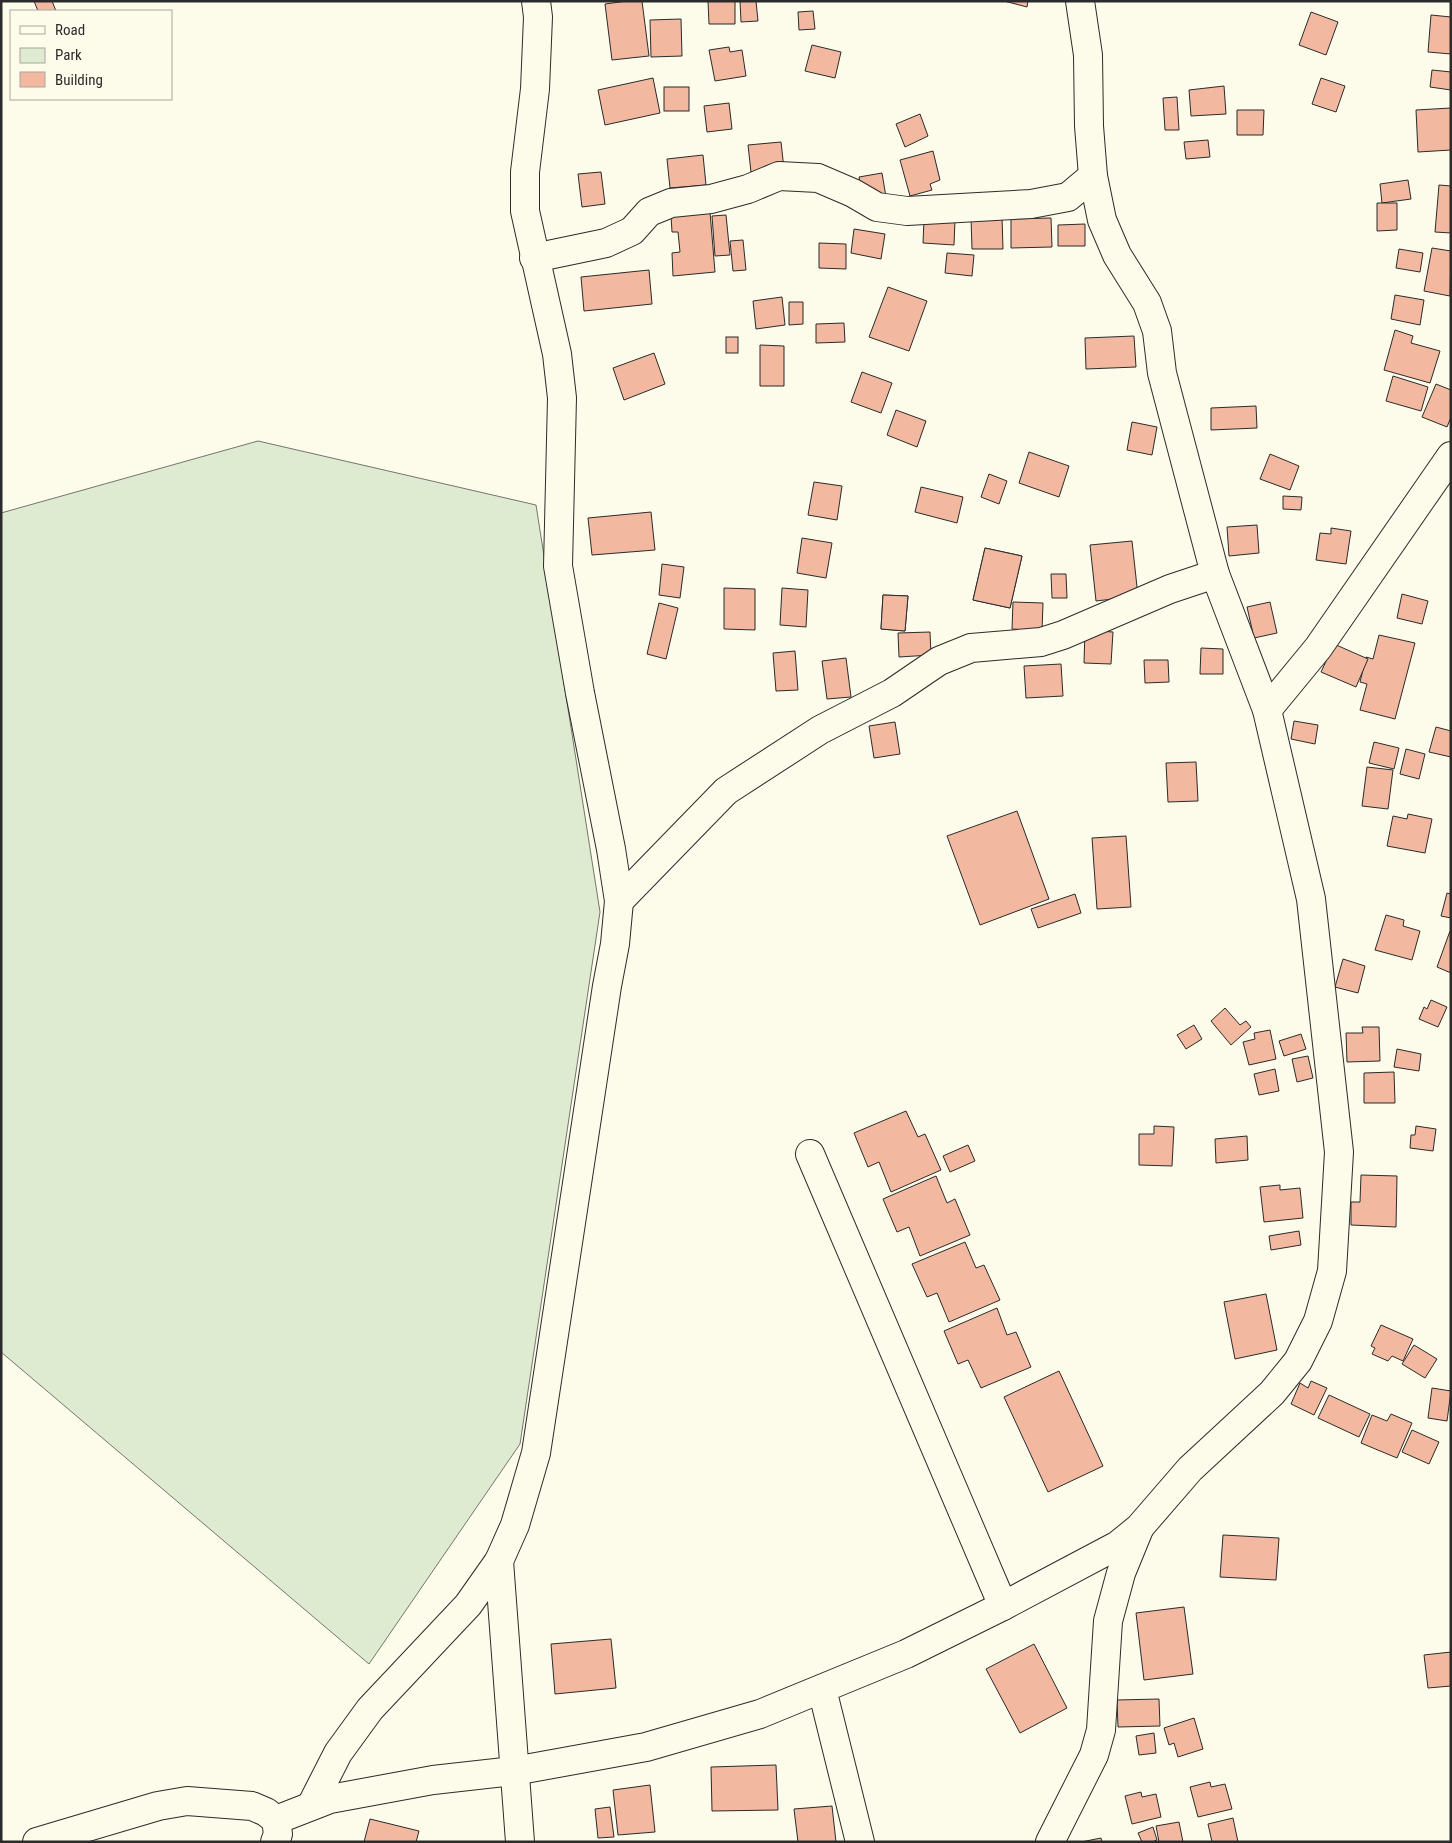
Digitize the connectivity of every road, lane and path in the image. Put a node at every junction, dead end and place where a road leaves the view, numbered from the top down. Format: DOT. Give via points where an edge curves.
graph roads {
  1 [pos="536,1"];
  2 [pos="1080,1"];
  3 [pos="1093,176"];
  4 [pos="534,258"];
  5 [pos="1451,456"];
  6 [pos="1215,574"];
  7 [pos="1267,710"];
  8 [pos="619,901"];
  9 [pos="810,1154"];
  10 [pos="1139,1528"];
  11 [pos="499,1561"];
  12 [pos="1003,1606"];
  13 [pos="822,1689"];
  14 [pos="514,1771"];
  15 [pos="311,1806"];
  16 [pos="276,1831"];
  17 [pos="37,1842"];
  18 [pos="520,1842"];
  19 [pos="860,1842"];
  20 [pos="1050,1842"];
  1 -- 4 [label="street" via="535,89 525,172 525,211"];
  2 -- 3 [label="street" via="1088,55"];
  3 -- 4 [label="street" via="1068,196 1032,204 907,211 878,206 818,178 779,176 711,199 671,203 649,212 632,231 606,243"];
  3 -- 6 [label="street" via="1102,220 1117,255 1147,303 1157,331 1162,373"];
  4 -- 8 [label="street" via="557,354 562,398 558,566"];
  5 -- 7 [label="street" via="1318,648"];
  6 -- 7 [label="street"];
  6 -- 8 [label="street" via="1170,589 1063,636 1041,642 971,648 939,661 892,693 820,730 726,791"];
  7 -- 10 [label="street" via="1311,899 1339,1152 1332,1271 1318,1321 1298,1360 1272,1393 1190,1469"];
  8 -- 11 [label="street" via="536,1453 515,1525"];
  9 -- 12 [label="street"];
  10 -- 12 [label="street" via="1118,1545"];
  10 -- 20 [label="street" via="1121,1573 1108,1621 1100,1730 1094,1755"];
  11 -- 14 [label="street"];
  11 -- 15 [label="street" via="468,1605 370,1708 338,1754"];
  12 -- 13 [label="street" via="906,1654"];
  13 -- 14 [label="street" via="760,1714 646,1747"];
  13 -- 19 [label="street"];
  14 -- 15 [label="street" via="433,1780 330,1799"];
  14 -- 18 [label="street"];
  15 -- 16 [label="street"];
  16 -- 17 [label="street" via="266,1812 252,1806 187,1801 150,1808"];
}
